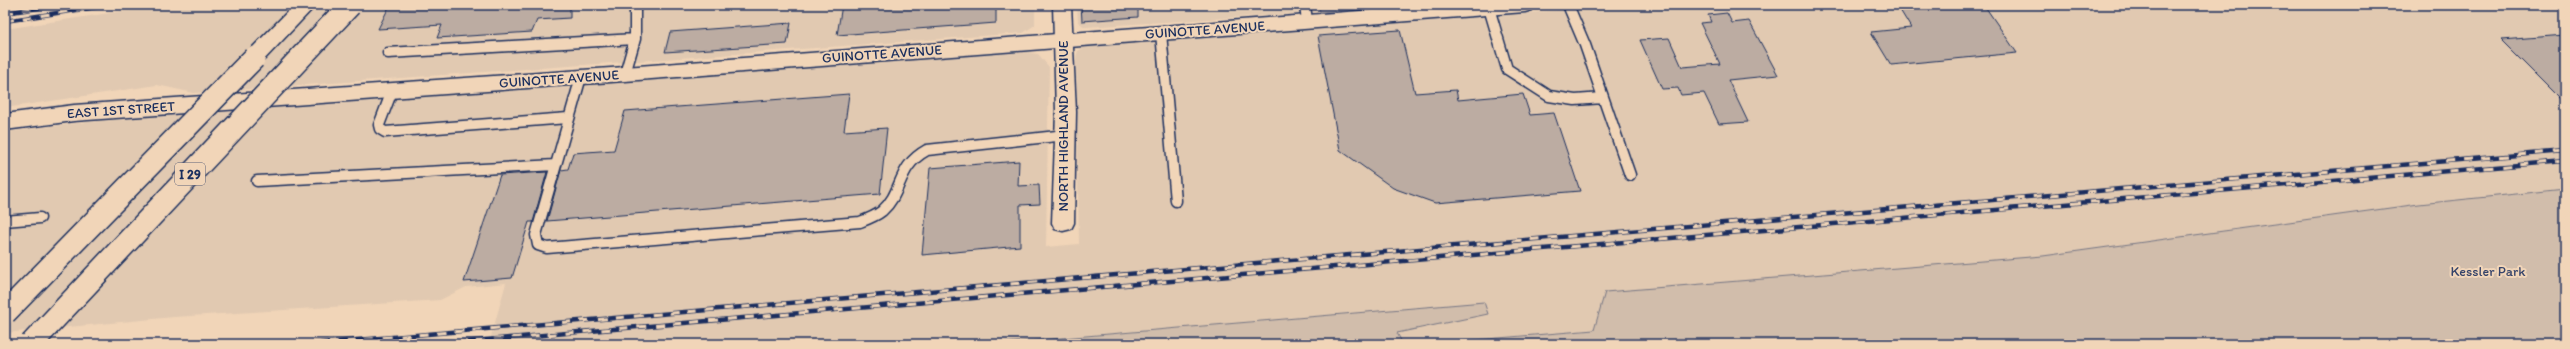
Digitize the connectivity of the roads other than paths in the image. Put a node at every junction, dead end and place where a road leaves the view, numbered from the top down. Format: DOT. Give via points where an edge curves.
graph roads {
  1 [pos="287,5"];
  2 [pos="306,5"];
  3 [pos="350,5"];
  4 [pos="635,5"];
  5 [pos="1062,5"];
  6 [pos="1525,5"];
  7 [pos="1568,5"];
  8 [pos="1488,8"];
  9 [pos="1306,13"];
  10 [pos="1161,33"];
  11 [pos="635,39"];
  12 [pos="1064,41"];
  13 [pos="388,53"];
  14 [pos="254,58"];
  15 [pos="625,74"];
  16 [pos="581,77"];
  17 [pos="392,91"];
  18 [pos="1603,98"];
  19 [pos="238,102"];
  20 [pos="568,118"];
  21 [pos="5,122"];
  22 [pos="1066,135"];
  23 [pos="556,165"];
  24 [pos="1630,175"];
  25 [pos="257,181"];
  26 [pos="1176,201"];
  27 [pos="40,218"];
  28 [pos="5,221"];
  29 [pos="1063,223"];
  30 [pos="5,313"];
  31 [pos="31,344"];
  1 -- 14 [label="main road"];
  2 -- 14 [label="main road, I 29"];
  3 -- 31 [label="main road, I 29, bridge"];
  4 -- 11 [label="lane"];
  5 -- 12 [label="street, NORTH HIGHLAND AVENUE"];
  6 -- 8 [label="main road, GUINOTTE AVENUE"];
  7 -- 18 [label="lane"];
  8 -- 9 [label="main road, GUINOTTE AVENUE"];
  8 -- 18 [label="lane" via="1507,69 1549,96 1575,100"];
  9 -- 10 [label="main road, GUINOTTE AVENUE"];
  10 -- 12 [label="main road, GUINOTTE AVENUE"];
  10 -- 26 [label="lane"];
  11 -- 13 [label="lane"];
  11 -- 15 [label="lane"];
  12 -- 15 [label="main road, GUINOTTE AVENUE"];
  12 -- 22 [label="street, NORTH HIGHLAND AVENUE"];
  14 -- 30 [label="main road, I 29, bridge"];
  15 -- 16 [label="main road, GUINOTTE AVENUE"];
  16 -- 17 [label="main road, GUINOTTE AVENUE"];
  16 -- 20 [label="lane"];
  17 -- 19 [label="main road, GUINOTTE AVENUE"];
  17 -- 20 [label="lane" via="379,125 385,132"];
  18 -- 24 [label="lane"];
  19 -- 21 [label="main road, EAST 1ST STREET" via="74,113"];
  20 -- 23 [label="lane"];
  22 -- 23 [label="lane" via="927,150 915,155 904,166 886,208 860,222 547,248 538,245 536,235"];
  22 -- 29 [label="street, NORTH HIGHLAND AVENUE"];
  23 -- 25 [label="lane"];
  27 -- 28 [label="lane"];
}
